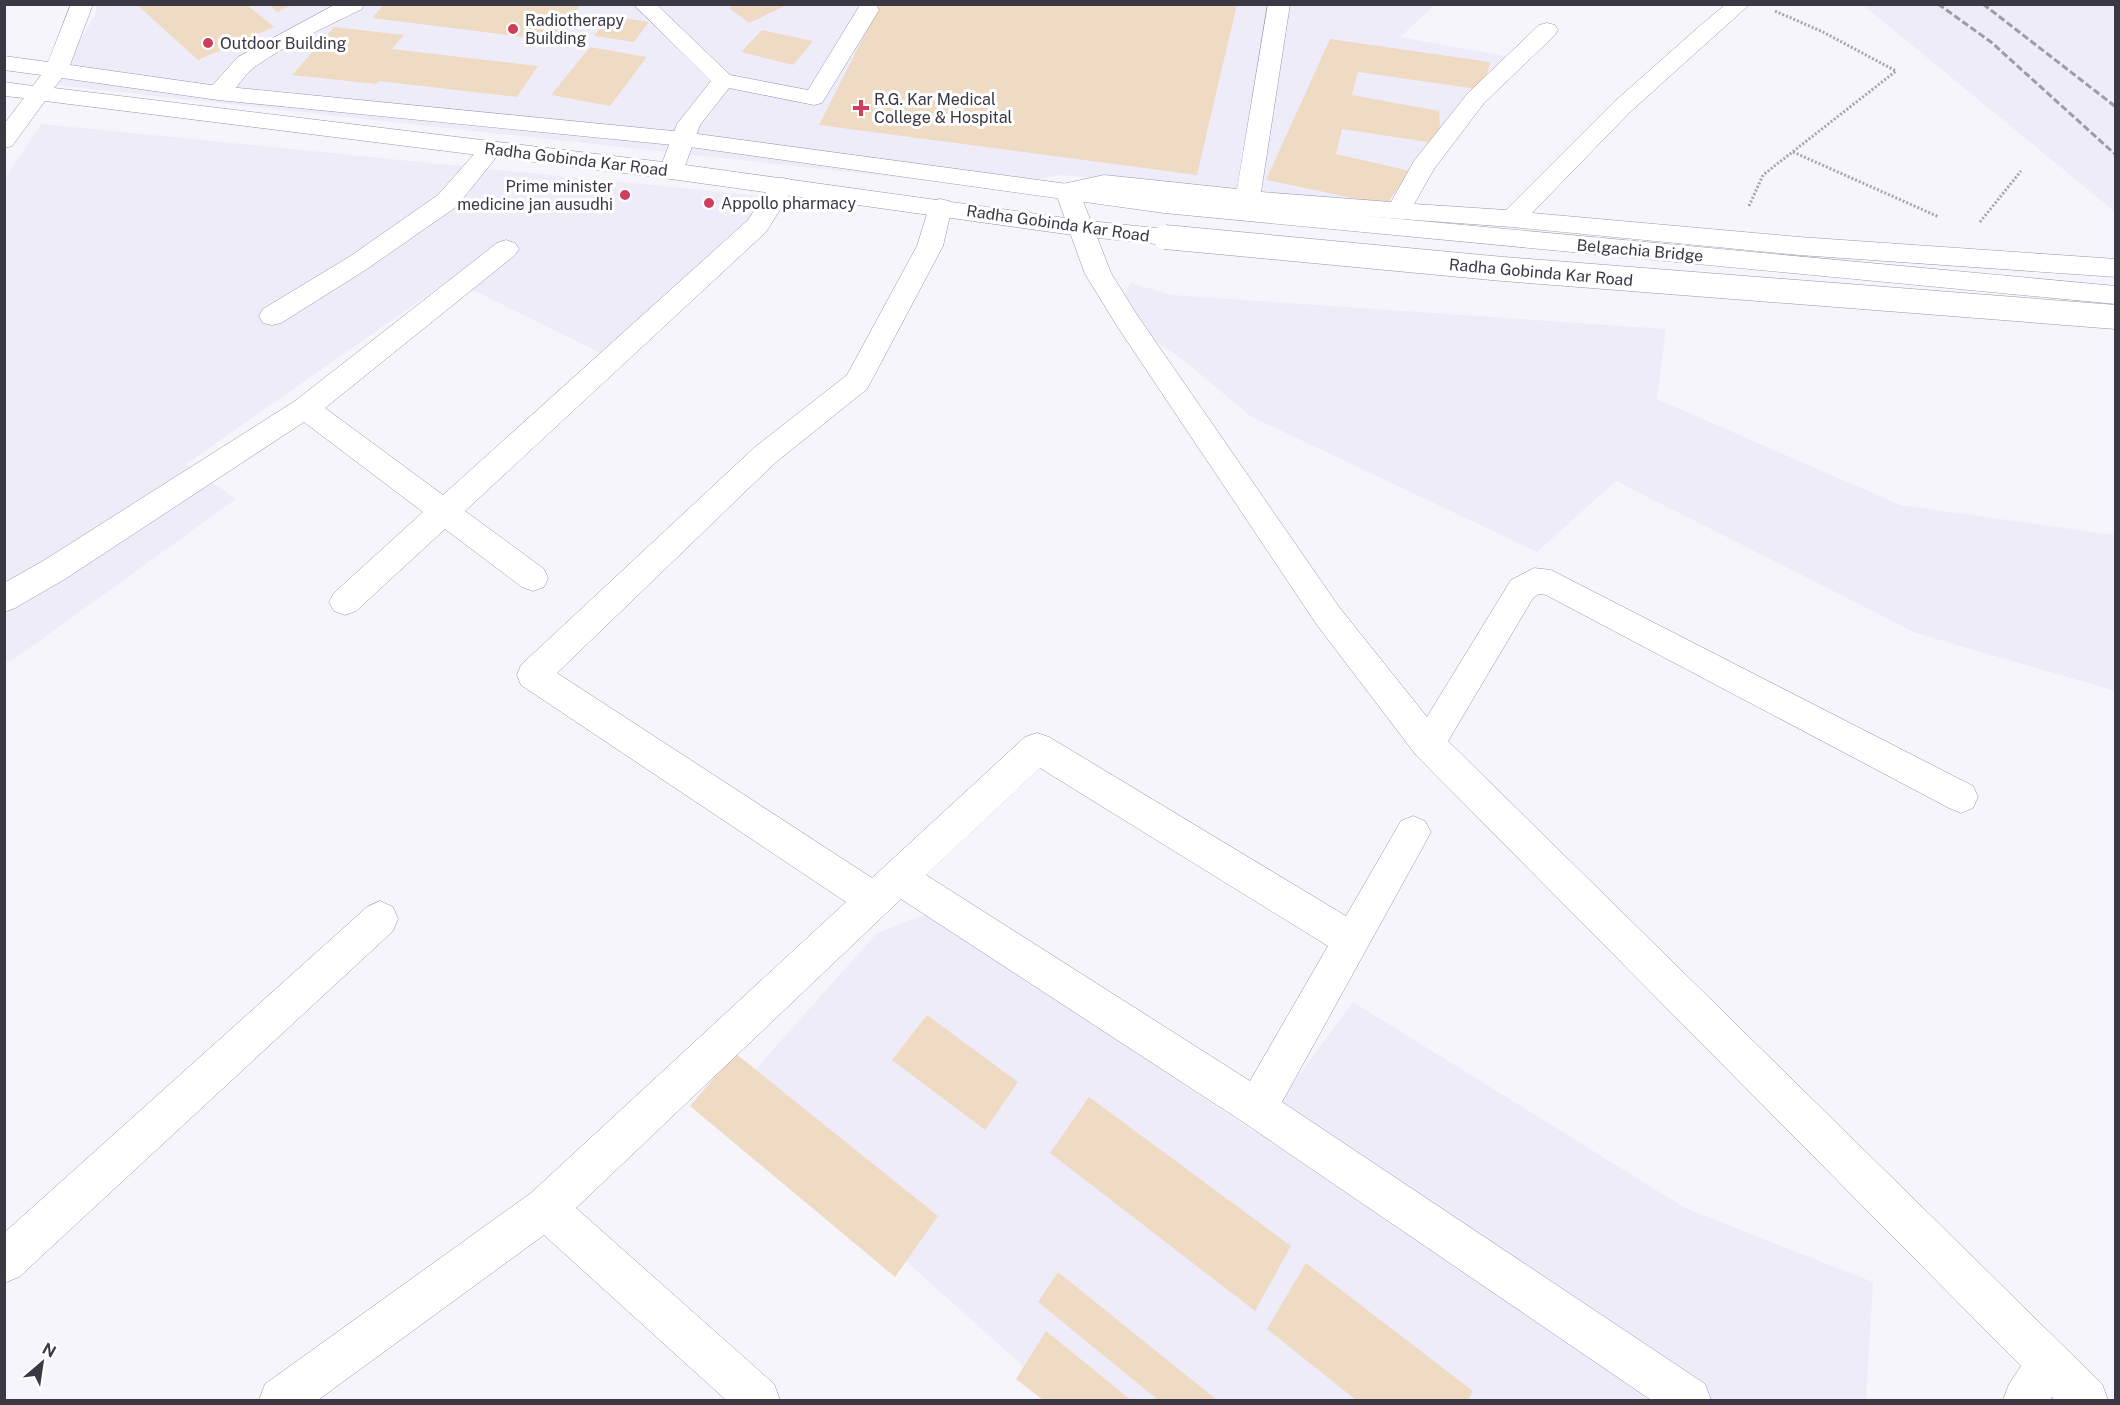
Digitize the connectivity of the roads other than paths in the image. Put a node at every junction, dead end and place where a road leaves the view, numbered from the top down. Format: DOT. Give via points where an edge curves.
graph roads {
  1 [pos="82,4"];
  2 [pos="354,4"];
  3 [pos="643,4"];
  4 [pos="1280,4"];
  5 [pos="1740,4"];
  6 [pos="868,10"];
  7 [pos="1547,30"];
  8 [pos="9,64"];
  9 [pos="57,69"];
  10 [pos="723,80"];
  11 [pos="4,89"];
  12 [pos="218,93"];
  13 [pos="39,94"];
  14 [pos="686,132"];
  15 [pos="4,141"];
  16 [pos="491,148"];
  17 [pos="671,171"];
  18 [pos="783,186"];
  19 [pos="1067,191"];
  20 [pos="1248,199"];
  21 [pos="1164,205"];
  22 [pos="940,207"];
  23 [pos="1398,210"];
  24 [pos="1512,219"];
  25 [pos="1080,228"];
  26 [pos="506,249"];
  27 [pos="2115,268"];
  28 [pos="2115,295"];
  29 [pos="272,316"];
  30 [pos="2115,317"];
  31 [pos="305,408"];
  32 [pos="445,511"];
  33 [pos="533,578"];
  34 [pos="4,599"];
  35 [pos="345,602"];
  36 [pos="1428,744"];
  37 [pos="1961,797"];
  38 [pos="1413,832"];
  39 [pos="886,889"];
  40 [pos="380,918"];
  41 [pos="1352,940"];
  42 [pos="1257,1108"];
  43 [pos="546,1208"];
  44 [pos="4,1262"];
  45 [pos="2048,1363"];
  46 [pos="281,1401"];
  47 [pos="758,1401"];
  48 [pos="1689,1401"];
  49 [pos="2025,1401"];
  50 [pos="2086,1401"];
  1 -- 9 [label="street"];
  2 -- 12 [label="street" via="246,62"];
  3 -- 10 [label="street"];
  4 -- 20 [label="street"];
  5 -- 24 [label="street" via="1691,43 1587,140"];
  6 -- 10 [label="street" via="814,98"];
  7 -- 23 [label="street" via="1476,98 1423,166"];
  8 -- 9 [label="street, Radha Gobinda Kar Road"];
  9 -- 12 [label="street, Radha Gobinda Kar Road"];
  9 -- 13 [label="street"];
  10 -- 14 [label="street"];
  11 -- 13 [label="street, Radha Gobinda Kar Road"];
  12 -- 14 [label="street, Radha Gobinda Kar Road"];
  13 -- 15 [label="street"];
  13 -- 16 [label="street, Radha Gobinda Kar Road"];
  14 -- 17 [label="street"];
  14 -- 19 [label="street, Radha Gobinda Kar Road"];
  16 -- 17 [label="street, Radha Gobinda Kar Road"];
  16 -- 29 [label="street" via="447,201"];
  17 -- 18 [label="street, Radha Gobinda Kar Road"];
  18 -- 22 [label="street, Radha Gobinda Kar Road"];
  18 -- 32 [label="street" via="757,226"];
  19 -- 20 [label="street" via="1104,183"];
  19 -- 21 [label="street, Radha Gobinda Kar Road"];
  19 -- 25 [label="street"];
  20 -- 23 [label="street"];
  21 -- 28 [label="street, Belgachia Bridge"];
  22 -- 25 [label="street, Radha Gobinda Kar Road"];
  22 -- 39 [label="street" via="930,246 857,382 765,455 533,675"];
  23 -- 24 [label="street"];
  24 -- 27 [label="street"];
  25 -- 30 [label="street, Radha Gobinda Kar Road, bridge" via="1515,270"];
  25 -- 36 [label="street" via="1098,274 1128,322 1328,616"];
  26 -- 31 [label="street"];
  31 -- 32 [label="street"];
  31 -- 34 [label="street"];
  32 -- 33 [label="street"];
  32 -- 35 [label="street"];
  36 -- 37 [label="street" via="1522,589 1534,581 1551,583"];
  36 -- 45 [label="street"];
  38 -- 41 [label="street"];
  39 -- 41 [label="street" via="1037,748"];
  39 -- 42 [label="street"];
  39 -- 43 [label="street"];
  40 -- 44 [label="street"];
  41 -- 42 [label="street"];
  42 -- 48 [label="street"];
  43 -- 46 [label="street"];
  43 -- 47 [label="street"];
  45 -- 49 [label="street"];
  45 -- 50 [label="street"];
}
